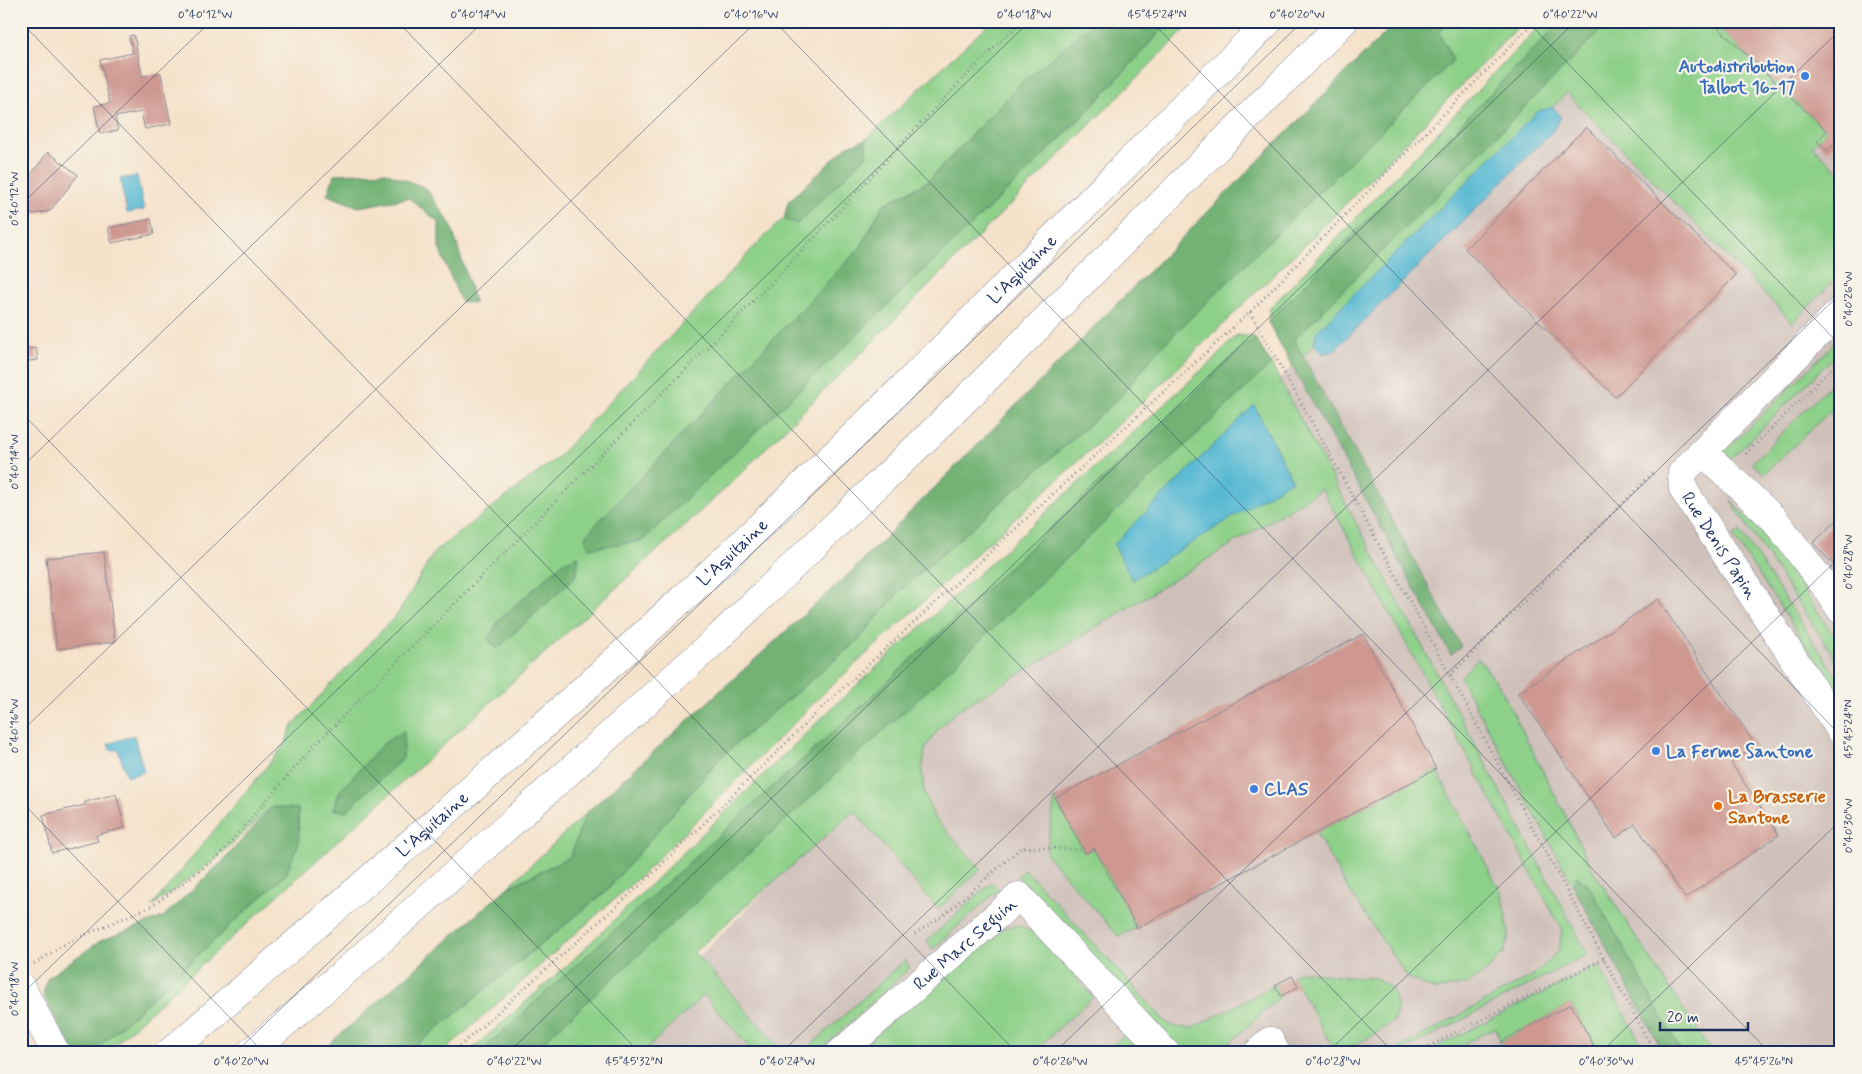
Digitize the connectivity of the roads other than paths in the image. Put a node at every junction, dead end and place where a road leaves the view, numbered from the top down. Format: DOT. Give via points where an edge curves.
graph roads {
  1 [pos="1268,21"];
  2 [pos="1344,21"];
  3 [pos="1841,310"];
  4 [pos="1703,452"];
  5 [pos="1841,610"];
  6 [pos="1841,731"];
  7 [pos="25,977"];
  8 [pos="55,1050"];
  9 [pos="169,1053"];
  10 [pos="250,1053"];
  11 [pos="840,1053"];
  12 [pos="1166,1053"];
  13 [pos="1257,1053"];
  14 [pos="1276,1053"];
  1 -- 9 [label="main road, L'Aquitaine" via="918,373 683,598 515,752"];
  2 -- 10 [label="main road" via="945,420 718,638"];
  3 -- 4 [label="main road, Rue Denis Papin"];
  4 -- 5 [label="main road" via="1775,520"];
  4 -- 6 [label="main road, Rue Denis Papin" via="1682,473 1683,489"];
  7 -- 8 [label="main road"];
  11 -- 12 [label="main road, Rue Marc Seguin" via="1019,896"];
  13 -- 14 [label="main road" via="1270,1040"];
}
